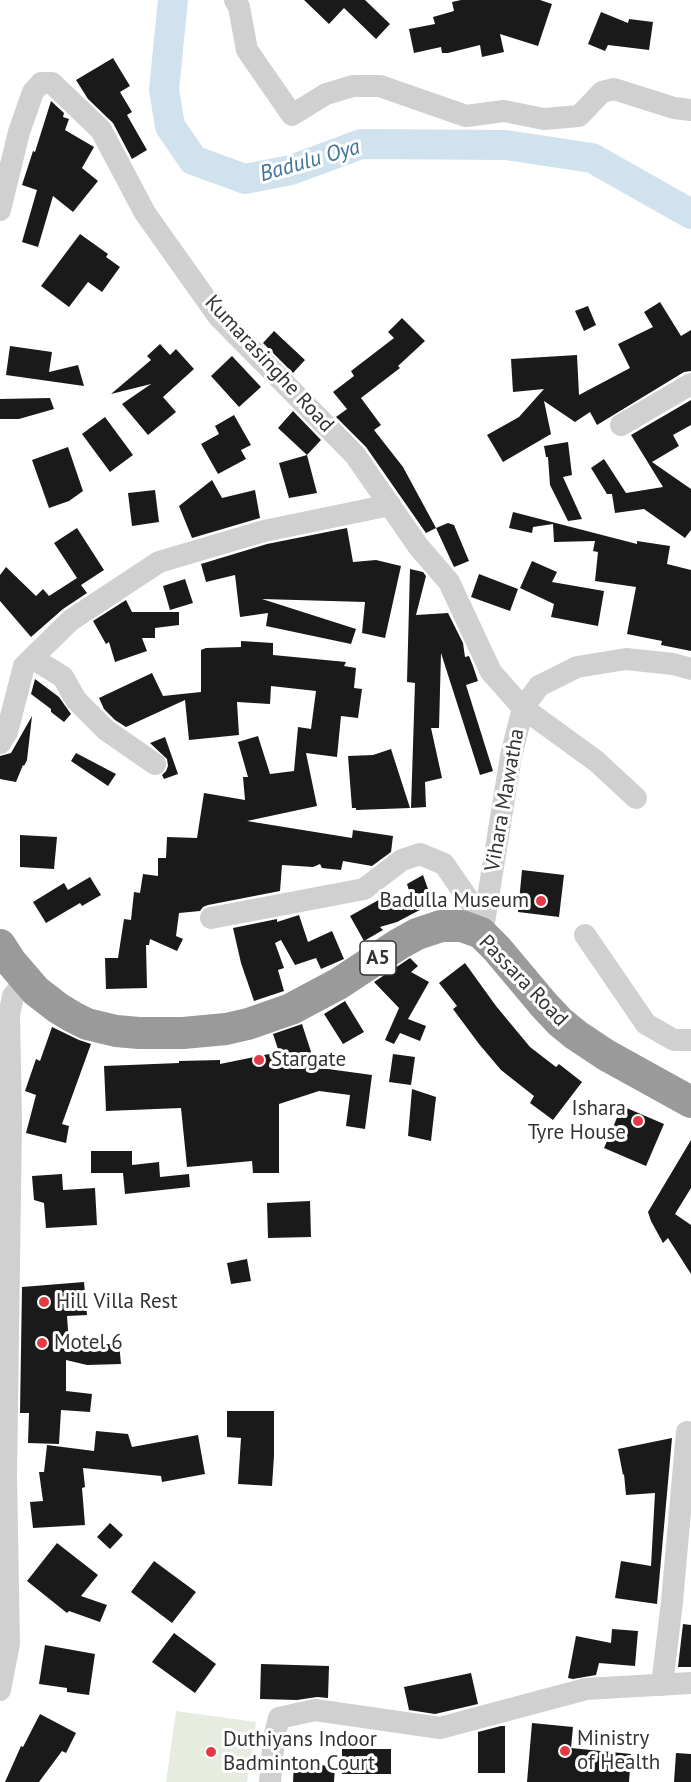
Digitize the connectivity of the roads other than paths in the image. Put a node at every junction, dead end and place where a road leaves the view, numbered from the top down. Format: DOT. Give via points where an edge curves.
graph roads {
  1 [pos="235,0"];
  2 [pos="691,110"];
  3 [pos="0,210"];
  4 [pos="691,384"];
  5 [pos="621,425"];
  6 [pos="390,505"];
  7 [pos="33,658"];
  8 [pos="691,669"];
  9 [pos="523,708"];
  10 [pos="0,743"];
  11 [pos="155,764"];
  12 [pos="636,798"];
  13 [pos="211,918"];
  14 [pos="482,927"];
  15 [pos="585,935"];
  16 [pos="0,945"];
  17 [pos="26,980"];
  18 [pos="691,1040"];
  19 [pos="691,1102"];
  20 [pos="5,1120"];
  21 [pos="687,1432"];
  22 [pos="4,1581"];
  23 [pos="691,1683"];
  24 [pos="662,1685"];
  25 [pos="0,1690"];
  26 [pos="270,1782"];
  1 -- 2 [label="street" via="247,50 292,115 326,94 353,86 380,86 466,116 504,111 544,119 579,116 602,92 614,89"];
  3 -- 6 [label="street, Kumarasinghe Road" via="33,92 41,83 52,83 101,130 145,213 218,316 355,455"];
  4 -- 5 [label="street"];
  6 -- 7 [label="street" via="264,531 159,562 71,620"];
  6 -- 9 [label="street, Kumarasinghe Road" via="449,582 491,672"];
  7 -- 10 [label="street" via="24,666 7,732"];
  7 -- 11 [label="street" via="63,677 76,700 106,730"];
  8 -- 9 [label="street, Vihara Mawatha" via="626,659 577,667 539,686"];
  9 -- 12 [label="street, Kumarasinghe Road" via="596,761"];
  9 -- 14 [label="street, Vihara Mawatha"];
  13 -- 14 [label="street" via="364,889 402,860 420,854 444,864"];
  14 -- 17 [label="highway, Passara Road / A5" via="431,929 291,1009 248,1024 207,1032 139,1033 95,1026 58,1008"];
  14 -- 19 [label="highway, Passara Road" via="560,1022 606,1055"];
  15 -- 18 [label="street" via="646,1024 674,1040"];
  16 -- 17 [label="highway, Passara Road / A5"];
  17 -- 20 [label="street" via="13,996 9,1015"];
  20 -- 22 [label="street"];
  21 -- 24 [label="street"];
  22 -- 25 [label="street" via="9,1644"];
  23 -- 24 [label="street"];
  24 -- 26 [label="street" via="586,1689 440,1728 315,1710 279,1718"];
}
